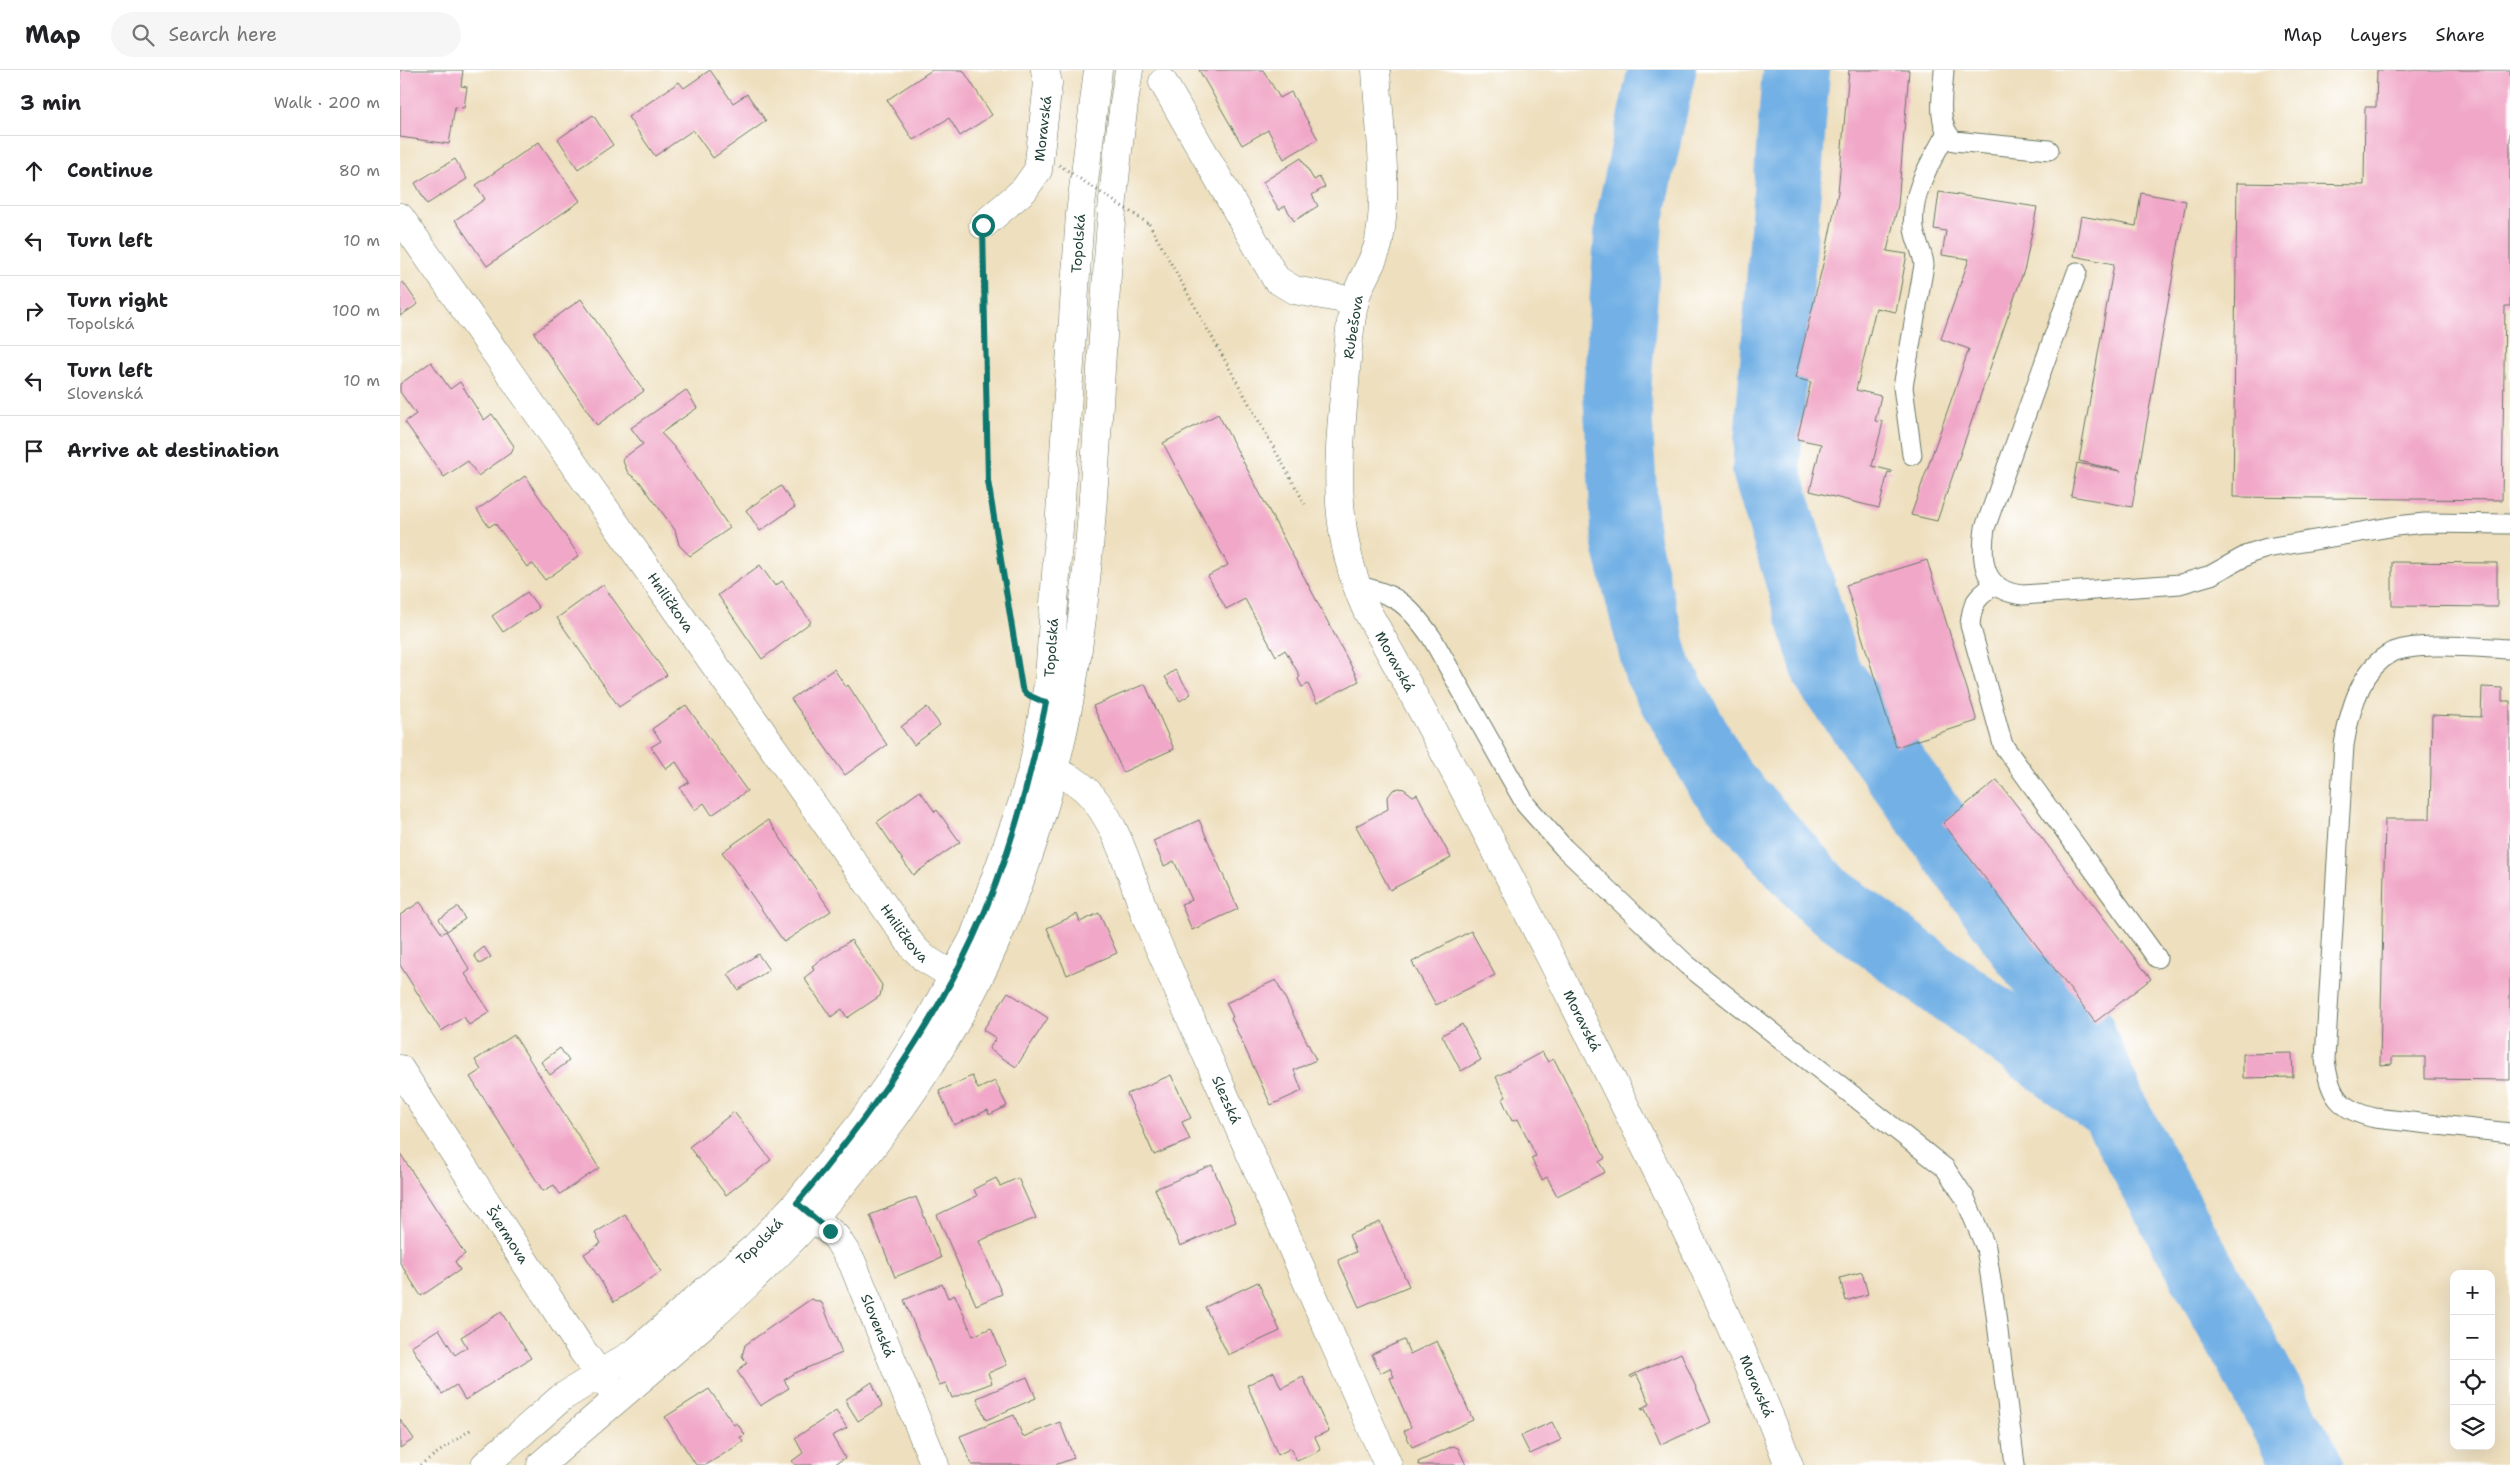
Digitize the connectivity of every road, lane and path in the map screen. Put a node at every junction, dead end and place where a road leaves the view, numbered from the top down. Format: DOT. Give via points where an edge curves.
graph roads {
  1 [pos="1045,70"];
  2 [pos="1098,70"];
  3 [pos="1129,70"];
  4 [pos="1376,70"];
  5 [pos="1944,70"];
  6 [pos="1163,82"];
  7 [pos="1946,134"];
  8 [pos="2049,150"];
  9 [pos="1059,165"];
  10 [pos="400,217"];
  11 [pos="983,225"];
  12 [pos="2077,272"];
  13 [pos="1355,301"];
  14 [pos="1912,456"];
  15 [pos="1310,511"];
  16 [pos="2510,524"];
  17 [pos="1994,585"];
  18 [pos="1355,586"];
  19 [pos="2510,649"];
  20 [pos="1017,660"];
  21 [pos="1042,769"];
  22 [pos="2157,958"];
  23 [pos="954,977"];
  24 [pos="400,1069"];
  25 [pos="2510,1133"];
  26 [pos="805,1210"];
  27 [pos="600,1376"];
  28 [pos="618,1398"];
  29 [pos="485,1465"];
  30 [pos="541,1465"];
  31 [pos="935,1465"];
  32 [pos="1388,1465"];
  33 [pos="1789,1465"];
  34 [pos="2015,1465"];
  1 -- 11 [label="street, Moravská" via="1048,83 1038,170 1024,190"];
  2 -- 21 [label="street, Topolská" via="1080,214"];
  3 -- 21 [label="street, Topolská" via="1111,227 1082,618 1076,660"];
  4 -- 13 [label="street, Rubešova" via="1382,216 1374,259"];
  5 -- 7 [label="lane" via="1942,114"];
  6 -- 13 [label="street" via="1276,279 1294,290"];
  7 -- 8 [label="lane" via="1963,143"];
  7 -- 14 [label="lane" via="1920,186 1913,221 1924,265 1903,387"];
  9 -- 15 [label="path, bridge" via="1149,224"];
  10 -- 23 [label="street, Hniličkova" via="913,947"];
  11 -- 20 [label="path" via="988,481"];
  12 -- 17 [label="lane" via="1988,519 1982,545 1984,561"];
  13 -- 18 [label="street, Rubešova" via="1345,379 1339,480 1343,535"];
  16 -- 17 [label="lane" via="2425,523 2267,548 2198,580 2180,584 2023,595 2012,594"];
  17 -- 22 [label="lane" via="1979,596 1972,608 1970,625 2003,745"];
  18 -- 33 [label="street, Moravská" via="1492,839 1698,1252 1738,1338"];
  18 -- 34 [label="lane" via="1387,593 1417,616 1526,804 1564,848 1687,965 1945,1168 1965,1198 1986,1248"];
  19 -- 25 [label="lane" via="2408,648 2392,652 2378,662 2364,680 2352,707 2344,746 2325,1059 2334,1093 2343,1106 2356,1114"];
  21 -- 23 [label="street, Topolská"];
  21 -- 26 [label="street, Topolská" via="1014,896 974,987 914,1088 851,1172"];
  21 -- 32 [label="street, Slezská" via="1069,778 1087,791 1115,836 1148,922"];
  23 -- 26 [label="street, Topolská" via="926,1026"];
  24 -- 27 [label="street, Švermova"];
  26 -- 27 [label="street, Topolská" via="756,1247 637,1351"];
  26 -- 28 [label="street, Topolská" via="729,1301"];
  26 -- 31 [label="street, Slovenská" via="836,1237 852,1262"];
  27 -- 28 [label="street, Švermova"];
  27 -- 29 [label="street, Topolská" via="561,1398"];
  28 -- 30 [label="street, Topolská"];
}
